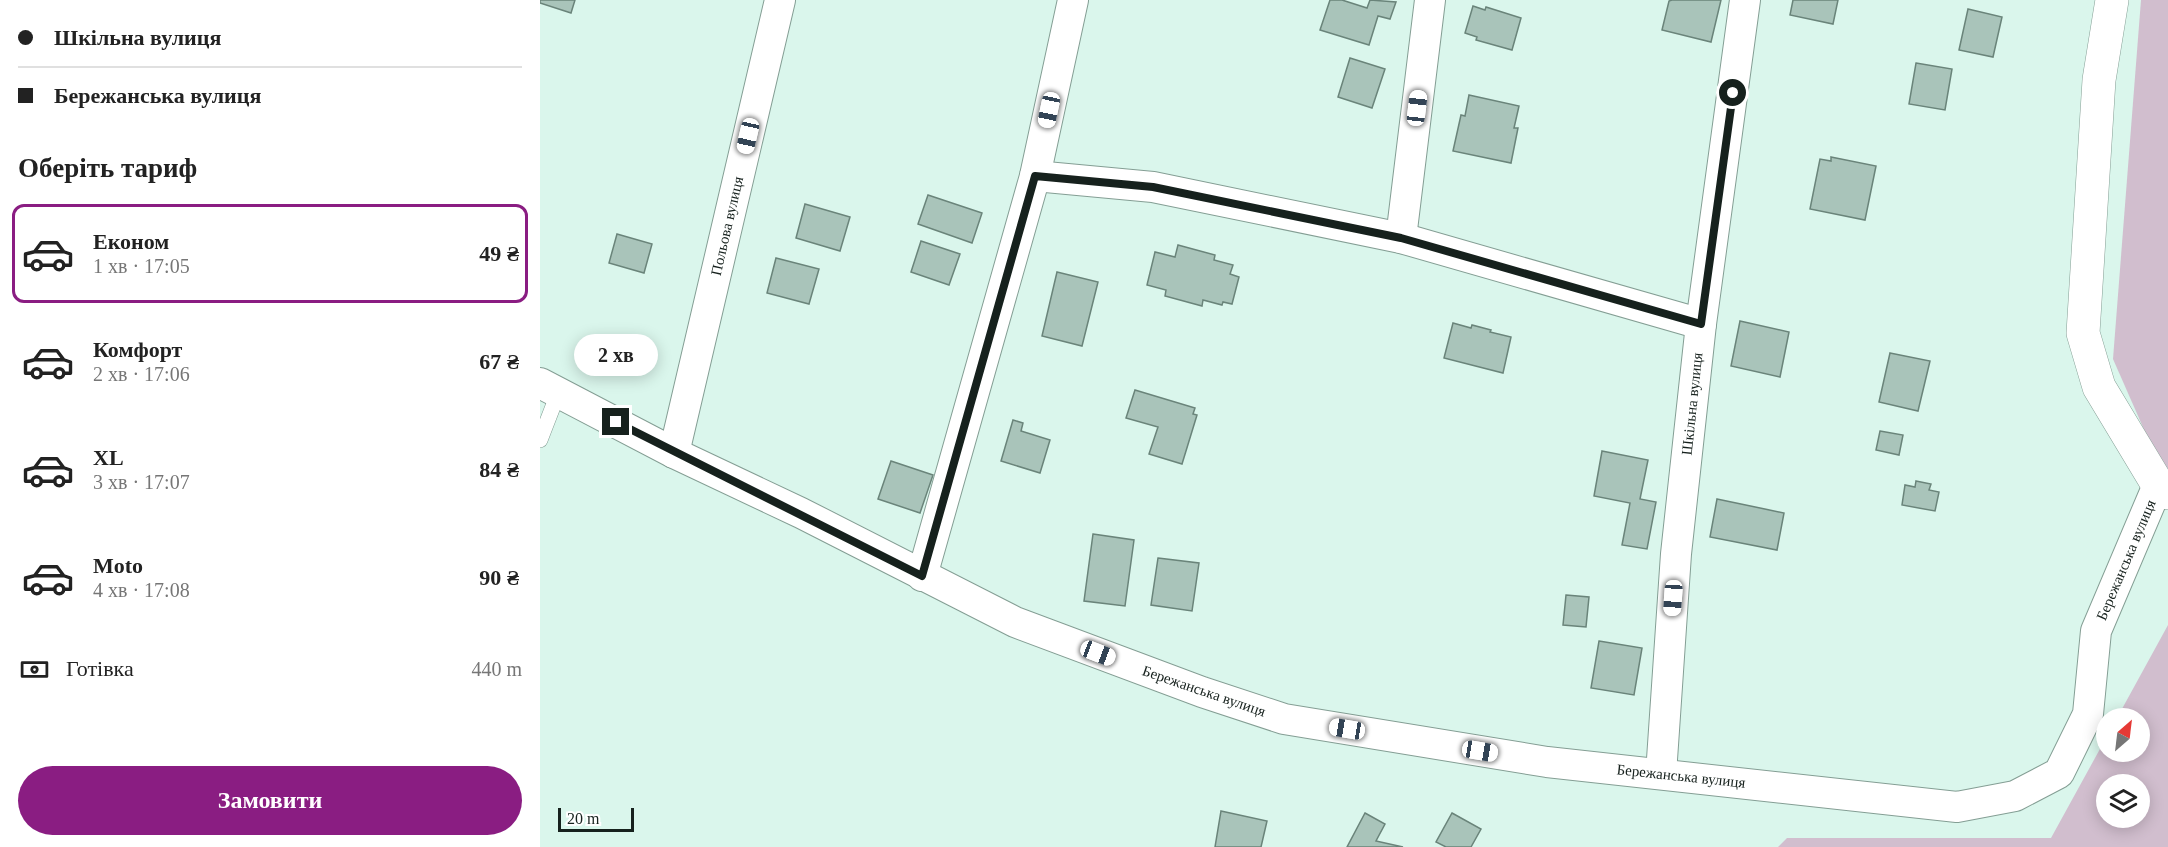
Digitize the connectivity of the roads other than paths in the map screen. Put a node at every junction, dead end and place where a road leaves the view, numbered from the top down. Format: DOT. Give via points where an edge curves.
graph roads {
  1 [pos="780,0"];
  2 [pos="1073,0"];
  3 [pos="1430,0"];
  4 [pos="1745,0"];
  5 [pos="2112,0"];
  6 [pos="1035,176"];
  7 [pos="1401,238"];
  8 [pos="1701,324"];
  9 [pos="549,387"];
  10 [pos="540,440"];
  11 [pos="674,453"];
  12 [pos="2163,489"];
  13 [pos="922,576"];
  14 [pos="1661,774"];
  1 -- 11 [label="street, Польова вулиця"];
  2 -- 6 [label="street"];
  3 -- 7 [label="street"];
  4 -- 8 [label="street, Шкільна вулиця"];
  5 -- 12 [label="street, Бережанська вулиця" via="2099,80 2083,333 2099,387"];
  6 -- 7 [label="street" via="1153,187"];
  6 -- 13 [label="street"];
  7 -- 8 [label="street"];
  8 -- 14 [label="street, Шкільна вулиця" via="1676,554"];
  9 -- 10 [label="lane"];
  9 -- 11 [label="street, Бережанська вулиця"];
  11 -- 13 [label="street, Бережанська вулиця"];
  12 -- 14 [label="street, Бережанська вулиця" via="2096,631 2088,714 2059,773 2015,796 1957,807"];
  13 -- 14 [label="street, Бережанська вулиця" via="1015,622 1284,719 1547,762"];
}
